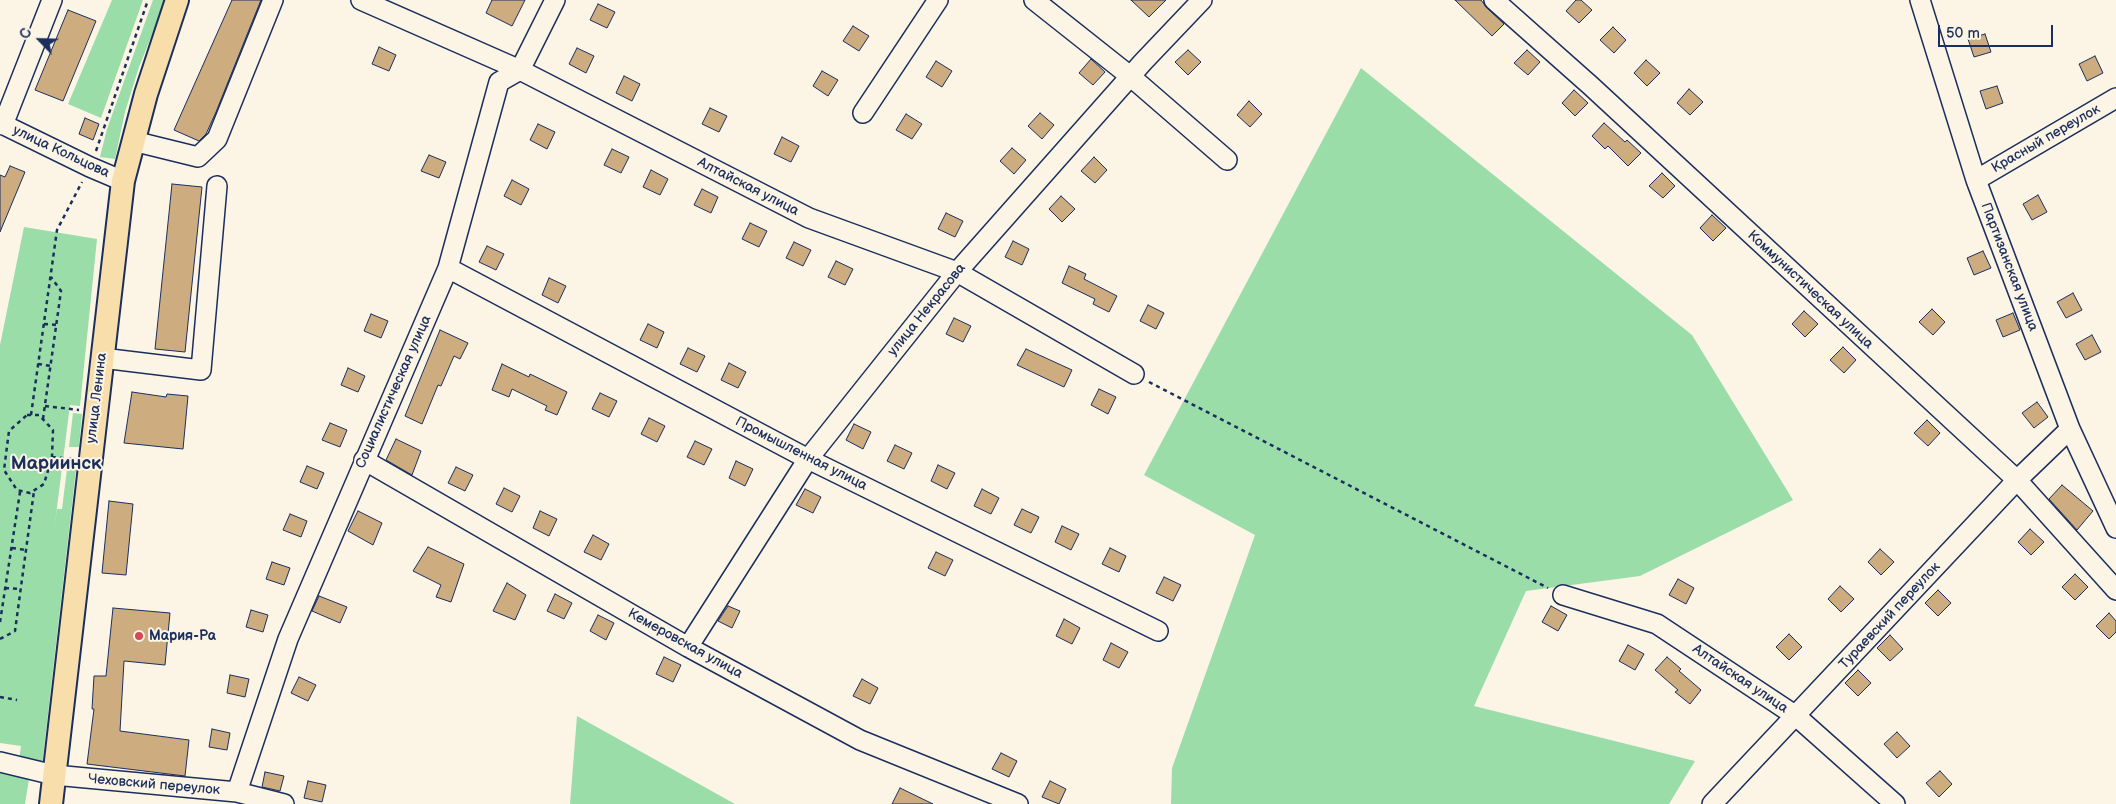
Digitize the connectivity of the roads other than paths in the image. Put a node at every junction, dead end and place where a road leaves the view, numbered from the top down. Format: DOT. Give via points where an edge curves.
graph roads {
  1 [pos="52,0"];
  2 [pos="178,0"];
  3 [pos="273,0"];
  4 [pos="361,0"];
  5 [pos="555,0"];
  6 [pos="938,0"];
  7 [pos="1034,0"];
  8 [pos="1202,0"];
  9 [pos="1494,0"];
  10 [pos="1920,0"];
  11 [pos="520,70"];
  12 [pos="1130,76"];
  13 [pos="2116,98"];
  14 [pos="863,113"];
  15 [pos="2,124"];
  16 [pos="134,141"];
  17 [pos="1227,160"];
  18 [pos="1976,180"];
  19 [pos="123,181"];
  20 [pos="217,186"];
  21 [pos="448,268"];
  22 [pos="957,272"];
  23 [pos="102,358"];
  24 [pos="1134,374"];
  25 [pos="2070,429"];
  26 [pos="808,459"];
  27 [pos="364,460"];
  28 [pos="2017,480"];
  29 [pos="2116,528"];
  30 [pos="2116,590"];
  31 [pos="1563,595"];
  32 [pos="1158,631"];
  33 [pos="688,647"];
  34 [pos="1796,716"];
  35 [pos="0,762"];
  36 [pos="54,775"];
  37 [pos="237,792"];
  38 [pos="51,804"];
  39 [pos="284,804"];
  40 [pos="1018,804"];
  41 [pos="1712,804"];
  42 [pos="1895,804"];
  1 -- 15 [label="street"];
  2 -- 16 [label="main road, улица Ленина" via="146,94"];
  3 -- 16 [label="street" via="217,140 198,157"];
  4 -- 11 [label="street, Алтайская улица"];
  5 -- 11 [label="street"];
  6 -- 14 [label="street"];
  7 -- 12 [label="street"];
  8 -- 12 [label="street, улица Некрасова"];
  9 -- 28 [label="street, Коммунистическая улица"];
  10 -- 18 [label="street, Партизанская улица"];
  11 -- 21 [label="street, Социалистическая улица" via="499,82"];
  11 -- 22 [label="street, Алтайская улица" via="809,218"];
  12 -- 17 [label="street"];
  12 -- 22 [label="street, улица Некрасова"];
  13 -- 18 [label="street, Красный переулок"];
  15 -- 19 [label="street, улица Кольцова"];
  16 -- 19 [label="main road, улица Ленина"];
  18 -- 25 [label="street, Партизанская улица"];
  19 -- 23 [label="main road, улица Ленина"];
  20 -- 23 [label="street" via="201,370"];
  21 -- 26 [label="street, Промышленная улица"];
  21 -- 27 [label="street, Социалистическая улица"];
  22 -- 24 [label="street, Алтайская улица"];
  22 -- 26 [label="street, улица Некрасова"];
  23 -- 36 [label="main road, улица Ленина"];
  25 -- 28 [label="street, Тураевский переулок"];
  25 -- 29 [label="street, Партизанская улица"];
  26 -- 32 [label="street, Промышленная улица"];
  26 -- 33 [label="street, улица Некрасова"];
  27 -- 33 [label="street, Кемеровская улица"];
  27 -- 37 [label="street, Социалистическая улица" via="288,639"];
  28 -- 30 [label="street, Коммунистическая улица"];
  28 -- 34 [label="street, Тураевский переулок"];
  31 -- 34 [label="street, Алтайская улица" via="1657,624"];
  33 -- 40 [label="street, Кемеровская улица" via="860,740"];
  34 -- 41 [label="street, Тураевский переулок"];
  34 -- 42 [label="street, Алтайская улица"];
  35 -- 36 [label="street, Чеховский переулок"];
  36 -- 37 [label="street, Чеховский переулок"];
  36 -- 38 [label="main road, улица Ленина"];
  37 -- 39 [label="street, Чеховский переулок"];
}
